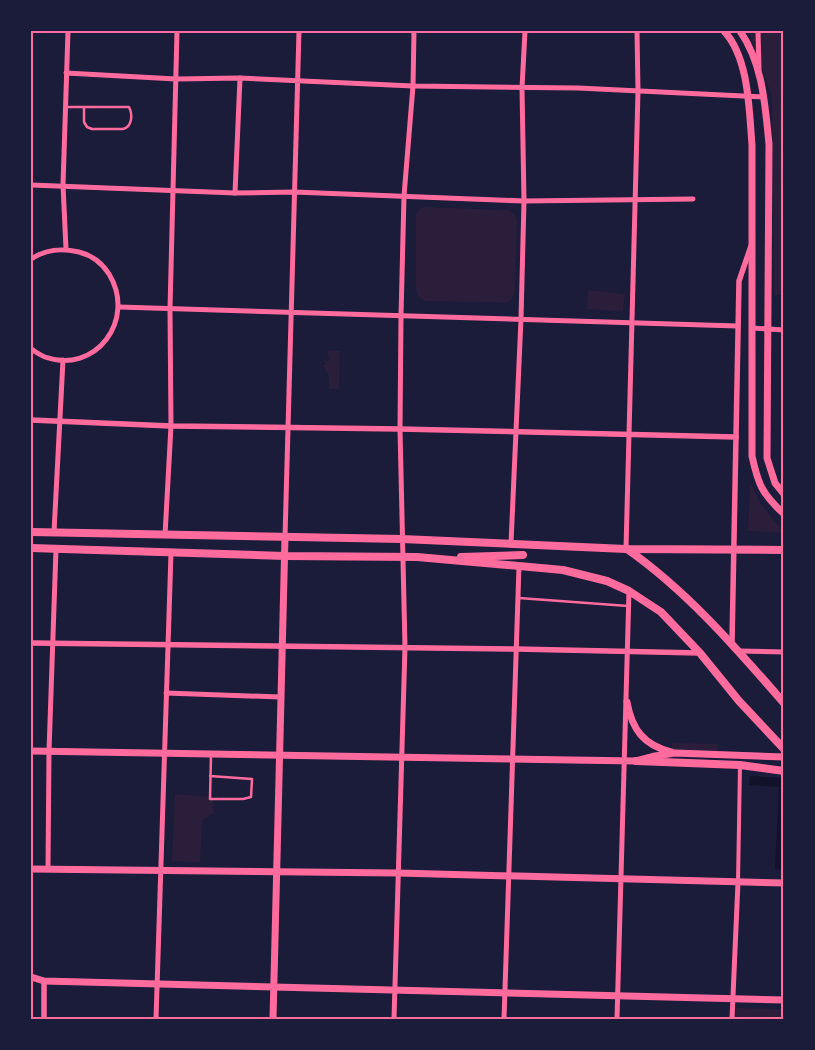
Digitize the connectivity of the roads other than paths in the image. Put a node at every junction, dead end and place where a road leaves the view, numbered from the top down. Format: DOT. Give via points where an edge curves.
graph roads {
  1 [pos="68,31"];
  2 [pos="177,31"];
  3 [pos="299,31"];
  4 [pos="414,31"];
  5 [pos="526,31"];
  6 [pos="637,31"];
  7 [pos="724,31"];
  8 [pos="740,31"];
  9 [pos="758,31"];
  10 [pos="66,73"];
  11 [pos="759,75"];
  12 [pos="240,78"];
  13 [pos="176,80"];
  14 [pos="297,80"];
  15 [pos="413,86"];
  16 [pos="522,88"];
  17 [pos="638,91"];
  18 [pos="748,95"];
  19 [pos="764,97"];
  20 [pos="65,107"];
  21 [pos="84,107"];
  22 [pos="31,185"];
  23 [pos="63,185"];
  24 [pos="172,190"];
  25 [pos="294,192"];
  26 [pos="235,193"];
  27 [pos="404,196"];
  28 [pos="693,199"];
  29 [pos="524,201"];
  30 [pos="634,201"];
  31 [pos="752,244"];
  32 [pos="66,249"];
  33 [pos="31,259"];
  34 [pos="119,307"];
  35 [pos="170,308"];
  36 [pos="290,312"];
  37 [pos="401,316"];
  38 [pos="521,319"];
  39 [pos="631,323"];
  40 [pos="738,326"];
  41 [pos="752,328"];
  42 [pos="768,328"];
  43 [pos="784,330"];
  44 [pos="31,349"];
  45 [pos="63,360"];
  46 [pos="31,420"];
  47 [pos="60,421"];
  48 [pos="171,426"];
  49 [pos="288,428"];
  50 [pos="400,429"];
  51 [pos="517,431"];
  52 [pos="630,435"];
  53 [pos="736,436"];
  54 [pos="784,494"];
  55 [pos="784,514"];
  56 [pos="31,532"];
  57 [pos="54,532"];
  58 [pos="165,535"];
  59 [pos="285,537"];
  60 [pos="402,539"];
  61 [pos="511,543"];
  62 [pos="31,548"];
  63 [pos="56,549"];
  64 [pos="626,549"];
  65 [pos="735,549"];
  66 [pos="784,550"];
  67 [pos="171,553"];
  68 [pos="285,556"];
  69 [pos="523,556"];
  70 [pos="403,557"];
  71 [pos="417,558"];
  72 [pos="519,566"];
  73 [pos="629,591"];
  74 [pos="518,598"];
  75 [pos="630,606"];
  76 [pos="31,643"];
  77 [pos="54,643"];
  78 [pos="732,643"];
  79 [pos="168,644"];
  80 [pos="282,646"];
  81 [pos="405,648"];
  82 [pos="516,649"];
  83 [pos="739,651"];
  84 [pos="628,652"];
  85 [pos="784,652"];
  86 [pos="700,653"];
  87 [pos="166,693"];
  88 [pos="280,697"];
  89 [pos="626,702"];
  90 [pos="784,703"];
  91 [pos="784,749"];
  92 [pos="31,751"];
  93 [pos="49,751"];
  94 [pos="164,753"];
  95 [pos="675,753"];
  96 [pos="211,754"];
  97 [pos="279,755"];
  98 [pos="784,756"];
  99 [pos="402,757"];
  100 [pos="512,759"];
  101 [pos="625,761"];
  102 [pos="636,761"];
  103 [pos="740,765"];
  104 [pos="784,770"];
  105 [pos="210,776"];
  106 [pos="31,869"];
  107 [pos="48,869"];
  108 [pos="161,870"];
  109 [pos="276,871"];
  110 [pos="398,873"];
  111 [pos="509,876"];
  112 [pos="621,879"];
  113 [pos="738,882"];
  114 [pos="784,883"];
  115 [pos="31,976"];
  116 [pos="44,981"];
  117 [pos="157,984"];
  118 [pos="274,987"];
  119 [pos="395,990"];
  120 [pos="505,993"];
  121 [pos="618,996"];
  122 [pos="733,999"];
  123 [pos="784,1000"];
  124 [pos="44,1019"];
  125 [pos="156,1019"];
  126 [pos="273,1019"];
  127 [pos="394,1019"];
  128 [pos="504,1019"];
  129 [pos="617,1019"];
  130 [pos="732,1019"];
  1 -- 10 [label="street"];
  2 -- 13 [label="street"];
  3 -- 14 [label="street"];
  4 -- 15 [label="street"];
  5 -- 16 [label="street"];
  6 -- 17 [label="street"];
  7 -- 18 [label="main road" via="741,61"];
  8 -- 11 [label="main road" via="750,44"];
  9 -- 11 [label="street"];
  10 -- 13 [label="street"];
  10 -- 20 [label="street"];
  11 -- 19 [label="main road"];
  12 -- 13 [label="street"];
  12 -- 14 [label="street"];
  12 -- 26 [label="street"];
  13 -- 24 [label="street"];
  14 -- 15 [label="street"];
  14 -- 25 [label="street"];
  15 -- 16 [label="street"];
  15 -- 27 [label="street"];
  16 -- 17 [label="street"];
  16 -- 29 [label="street"];
  17 -- 18 [label="street"];
  17 -- 30 [label="street"];
  18 -- 19 [label="street"];
  18 -- 31 [label="main road" via="752,144"];
  19 -- 42 [label="main road" via="769,144"];
  20 -- 21 [label="lane"];
  20 -- 23 [label="street"];
  21 -- 21 [label="lane" via="129,107 131,124 123,130 92,129 84,122"];
  22 -- 23 [label="street"];
  23 -- 24 [label="street"];
  23 -- 32 [label="street"];
  24 -- 26 [label="street"];
  24 -- 35 [label="street"];
  25 -- 26 [label="street"];
  25 -- 27 [label="street"];
  25 -- 36 [label="street"];
  27 -- 29 [label="street"];
  27 -- 37 [label="street"];
  28 -- 30 [label="street"];
  29 -- 30 [label="street"];
  29 -- 38 [label="street"];
  30 -- 39 [label="street"];
  31 -- 40 [label="street" via="739,281"];
  31 -- 41 [label="main road"];
  32 -- 33 [label="street" via="51,250"];
  32 -- 34 [label="street" via="87,254 105,267 116,285"];
  34 -- 35 [label="street"];
  34 -- 45 [label="street" via="116,324 108,338 80,358"];
  35 -- 36 [label="street"];
  35 -- 48 [label="street"];
  36 -- 37 [label="street"];
  36 -- 49 [label="street"];
  37 -- 38 [label="street"];
  37 -- 50 [label="street"];
  38 -- 39 [label="street"];
  38 -- 51 [label="street"];
  39 -- 40 [label="street"];
  39 -- 52 [label="street"];
  40 -- 53 [label="street"];
  41 -- 42 [label="street"];
  41 -- 55 [label="main road" via="752,456 762,490"];
  42 -- 43 [label="street"];
  42 -- 54 [label="main road" via="767,458 775,483"];
  44 -- 45 [label="street" via="45,357"];
  45 -- 47 [label="street"];
  46 -- 47 [label="street"];
  47 -- 48 [label="street"];
  47 -- 57 [label="street"];
  48 -- 49 [label="street"];
  48 -- 58 [label="street"];
  49 -- 50 [label="street"];
  49 -- 59 [label="street"];
  50 -- 51 [label="street"];
  50 -- 60 [label="street"];
  51 -- 52 [label="street"];
  51 -- 61 [label="street"];
  52 -- 53 [label="street"];
  52 -- 64 [label="street"];
  53 -- 65 [label="street"];
  56 -- 57 [label="main road"];
  57 -- 58 [label="main road"];
  58 -- 59 [label="main road"];
  59 -- 60 [label="main road"];
  59 -- 68 [label="main road"];
  60 -- 61 [label="main road"];
  60 -- 70 [label="street"];
  61 -- 64 [label="main road"];
  62 -- 63 [label="main road"];
  63 -- 67 [label="main road"];
  63 -- 77 [label="street"];
  64 -- 65 [label="main road"];
  64 -- 78 [label="main road" via="670,583"];
  65 -- 66 [label="main road"];
  65 -- 78 [label="street"];
  67 -- 68 [label="main road"];
  67 -- 79 [label="street"];
  68 -- 70 [label="main road"];
  68 -- 80 [label="main road"];
  69 -- 71 [label="main road"];
  70 -- 71 [label="main road"];
  70 -- 81 [label="street"];
  71 -- 72 [label="main road"];
  72 -- 73 [label="main road" via="563,570 607,581"];
  72 -- 74 [label="street"];
  73 -- 75 [label="street"];
  73 -- 86 [label="main road" via="661,612"];
  74 -- 75 [label="lane"];
  74 -- 82 [label="street"];
  75 -- 84 [label="street"];
  76 -- 77 [label="street"];
  77 -- 79 [label="street"];
  77 -- 93 [label="street"];
  78 -- 83 [label="main road"];
  79 -- 80 [label="street"];
  79 -- 87 [label="street"];
  80 -- 81 [label="street"];
  80 -- 88 [label="main road"];
  81 -- 82 [label="street"];
  81 -- 99 [label="street"];
  82 -- 84 [label="street"];
  82 -- 100 [label="street"];
  83 -- 85 [label="street"];
  83 -- 90 [label="main road"];
  84 -- 86 [label="street"];
  84 -- 89 [label="street"];
  86 -- 91 [label="main road"];
  87 -- 88 [label="street"];
  87 -- 94 [label="street"];
  88 -- 97 [label="main road"];
  89 -- 95 [label="main road" via="636,731 647,742"];
  89 -- 101 [label="street"];
  92 -- 93 [label="main road"];
  93 -- 94 [label="main road"];
  93 -- 107 [label="street"];
  94 -- 96 [label="main road"];
  94 -- 108 [label="street"];
  95 -- 98 [label="main road"];
  95 -- 102 [label="main road"];
  96 -- 97 [label="main road"];
  96 -- 105 [label="lane"];
  97 -- 99 [label="main road"];
  97 -- 109 [label="main road"];
  99 -- 100 [label="main road"];
  99 -- 110 [label="street"];
  100 -- 101 [label="main road"];
  100 -- 111 [label="street"];
  101 -- 102 [label="main road"];
  101 -- 112 [label="street"];
  102 -- 103 [label="main road"];
  103 -- 104 [label="main road"];
  103 -- 113 [label="street"];
  105 -- 105 [label="lane" via="211,799 251,797 252,780"];
  106 -- 107 [label="main road"];
  107 -- 108 [label="main road"];
  108 -- 109 [label="main road"];
  108 -- 117 [label="street"];
  109 -- 110 [label="main road"];
  109 -- 118 [label="main road"];
  110 -- 111 [label="main road"];
  110 -- 119 [label="street"];
  111 -- 112 [label="main road"];
  111 -- 120 [label="street"];
  112 -- 113 [label="main road"];
  112 -- 121 [label="street"];
  113 -- 114 [label="main road"];
  113 -- 122 [label="street"];
  115 -- 116 [label="main road"];
  116 -- 117 [label="main road"];
  116 -- 124 [label="street"];
  117 -- 118 [label="main road"];
  117 -- 125 [label="street"];
  118 -- 119 [label="main road"];
  118 -- 126 [label="main road"];
  119 -- 120 [label="main road"];
  119 -- 127 [label="street"];
  120 -- 121 [label="main road"];
  120 -- 128 [label="street"];
  121 -- 122 [label="main road"];
  121 -- 129 [label="street"];
  122 -- 123 [label="main road"];
  122 -- 130 [label="street"];
}
